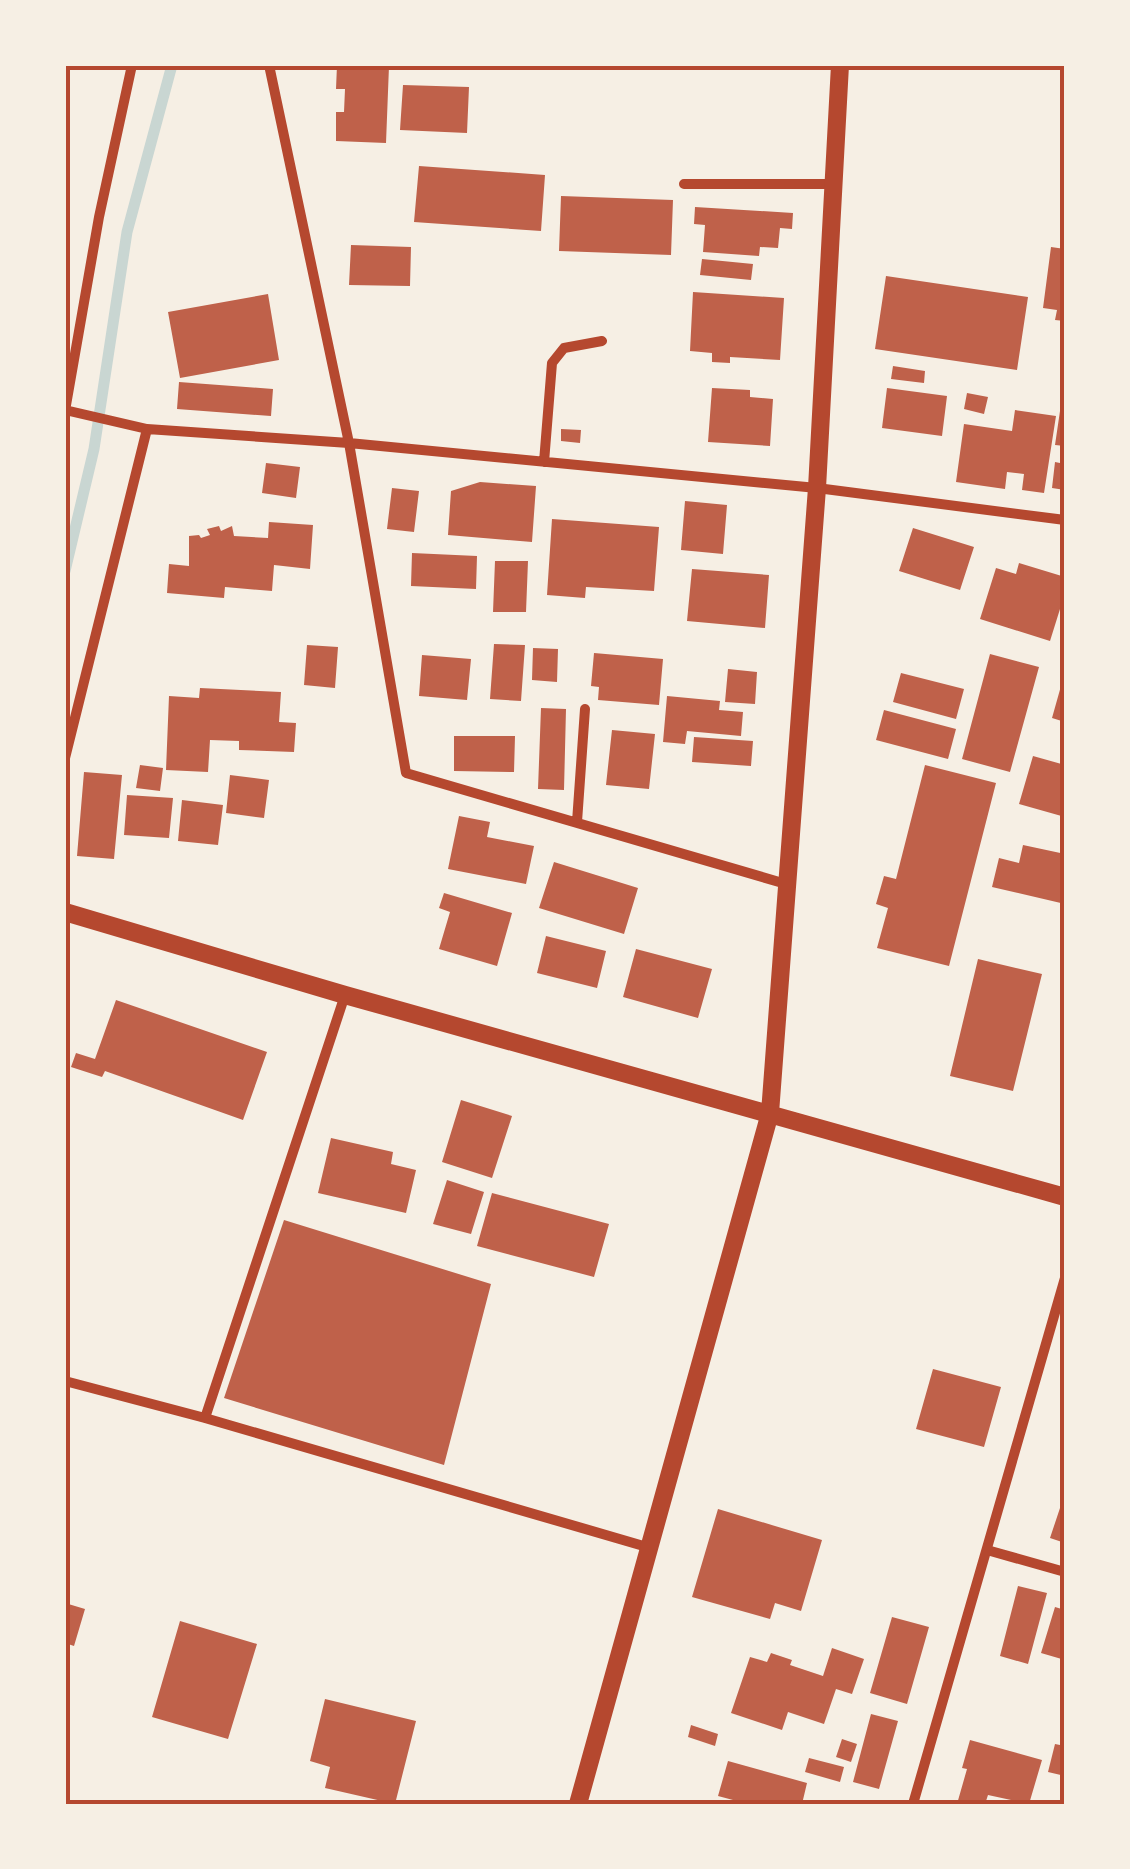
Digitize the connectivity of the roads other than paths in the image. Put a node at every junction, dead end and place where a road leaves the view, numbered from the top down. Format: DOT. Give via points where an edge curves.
graph roads {
  1 [pos="132,65"];
  2 [pos="269,65"];
  3 [pos="840,65"];
  4 [pos="684,184"];
  5 [pos="833,184"];
  6 [pos="602,341"];
  7 [pos="65,411"];
  8 [pos="147,429"];
  9 [pos="348,443"];
  10 [pos="544,462"];
  11 [pos="816,488"];
  12 [pos="1065,520"];
  13 [pos="585,709"];
  14 [pos="65,758"];
  15 [pos="576,822"];
  16 [pos="786,884"];
  17 [pos="65,912"];
  18 [pos="1065,981"];
  19 [pos="1065,990"];
  20 [pos="345,995"];
  21 [pos="770,1113"];
  22 [pos="1065,1198"];
  23 [pos="1065,1278"];
  24 [pos="65,1381"];
  25 [pos="205,1418"];
  26 [pos="647,1547"];
  27 [pos="986,1550"];
  28 [pos="1065,1572"];
  29 [pos="578,1804"];
  30 [pos="914,1804"];
  1 -- 7 [label="street"];
  2 -- 9 [label="street"];
  3 -- 5 [label="street"];
  4 -- 5 [label="street"];
  5 -- 11 [label="street"];
  6 -- 10 [label="street" via="564,348 552,363"];
  7 -- 8 [label="street"];
  8 -- 9 [label="street"];
  8 -- 14 [label="street"];
  9 -- 10 [label="street"];
  9 -- 15 [label="street" via="406,773"];
  10 -- 11 [label="street"];
  11 -- 12 [label="street"];
  11 -- 16 [label="street"];
  13 -- 15 [label="street"];
  15 -- 16 [label="street"];
  16 -- 21 [label="street"];
  17 -- 20 [label="street"];
  18 -- 19 [label="street"];
  20 -- 21 [label="street"];
  20 -- 25 [label="street"];
  21 -- 22 [label="street"];
  21 -- 26 [label="street"];
  23 -- 27 [label="street"];
  24 -- 25 [label="street"];
  25 -- 26 [label="street"];
  26 -- 29 [label="street"];
  27 -- 28 [label="street"];
  27 -- 30 [label="street"];
}
